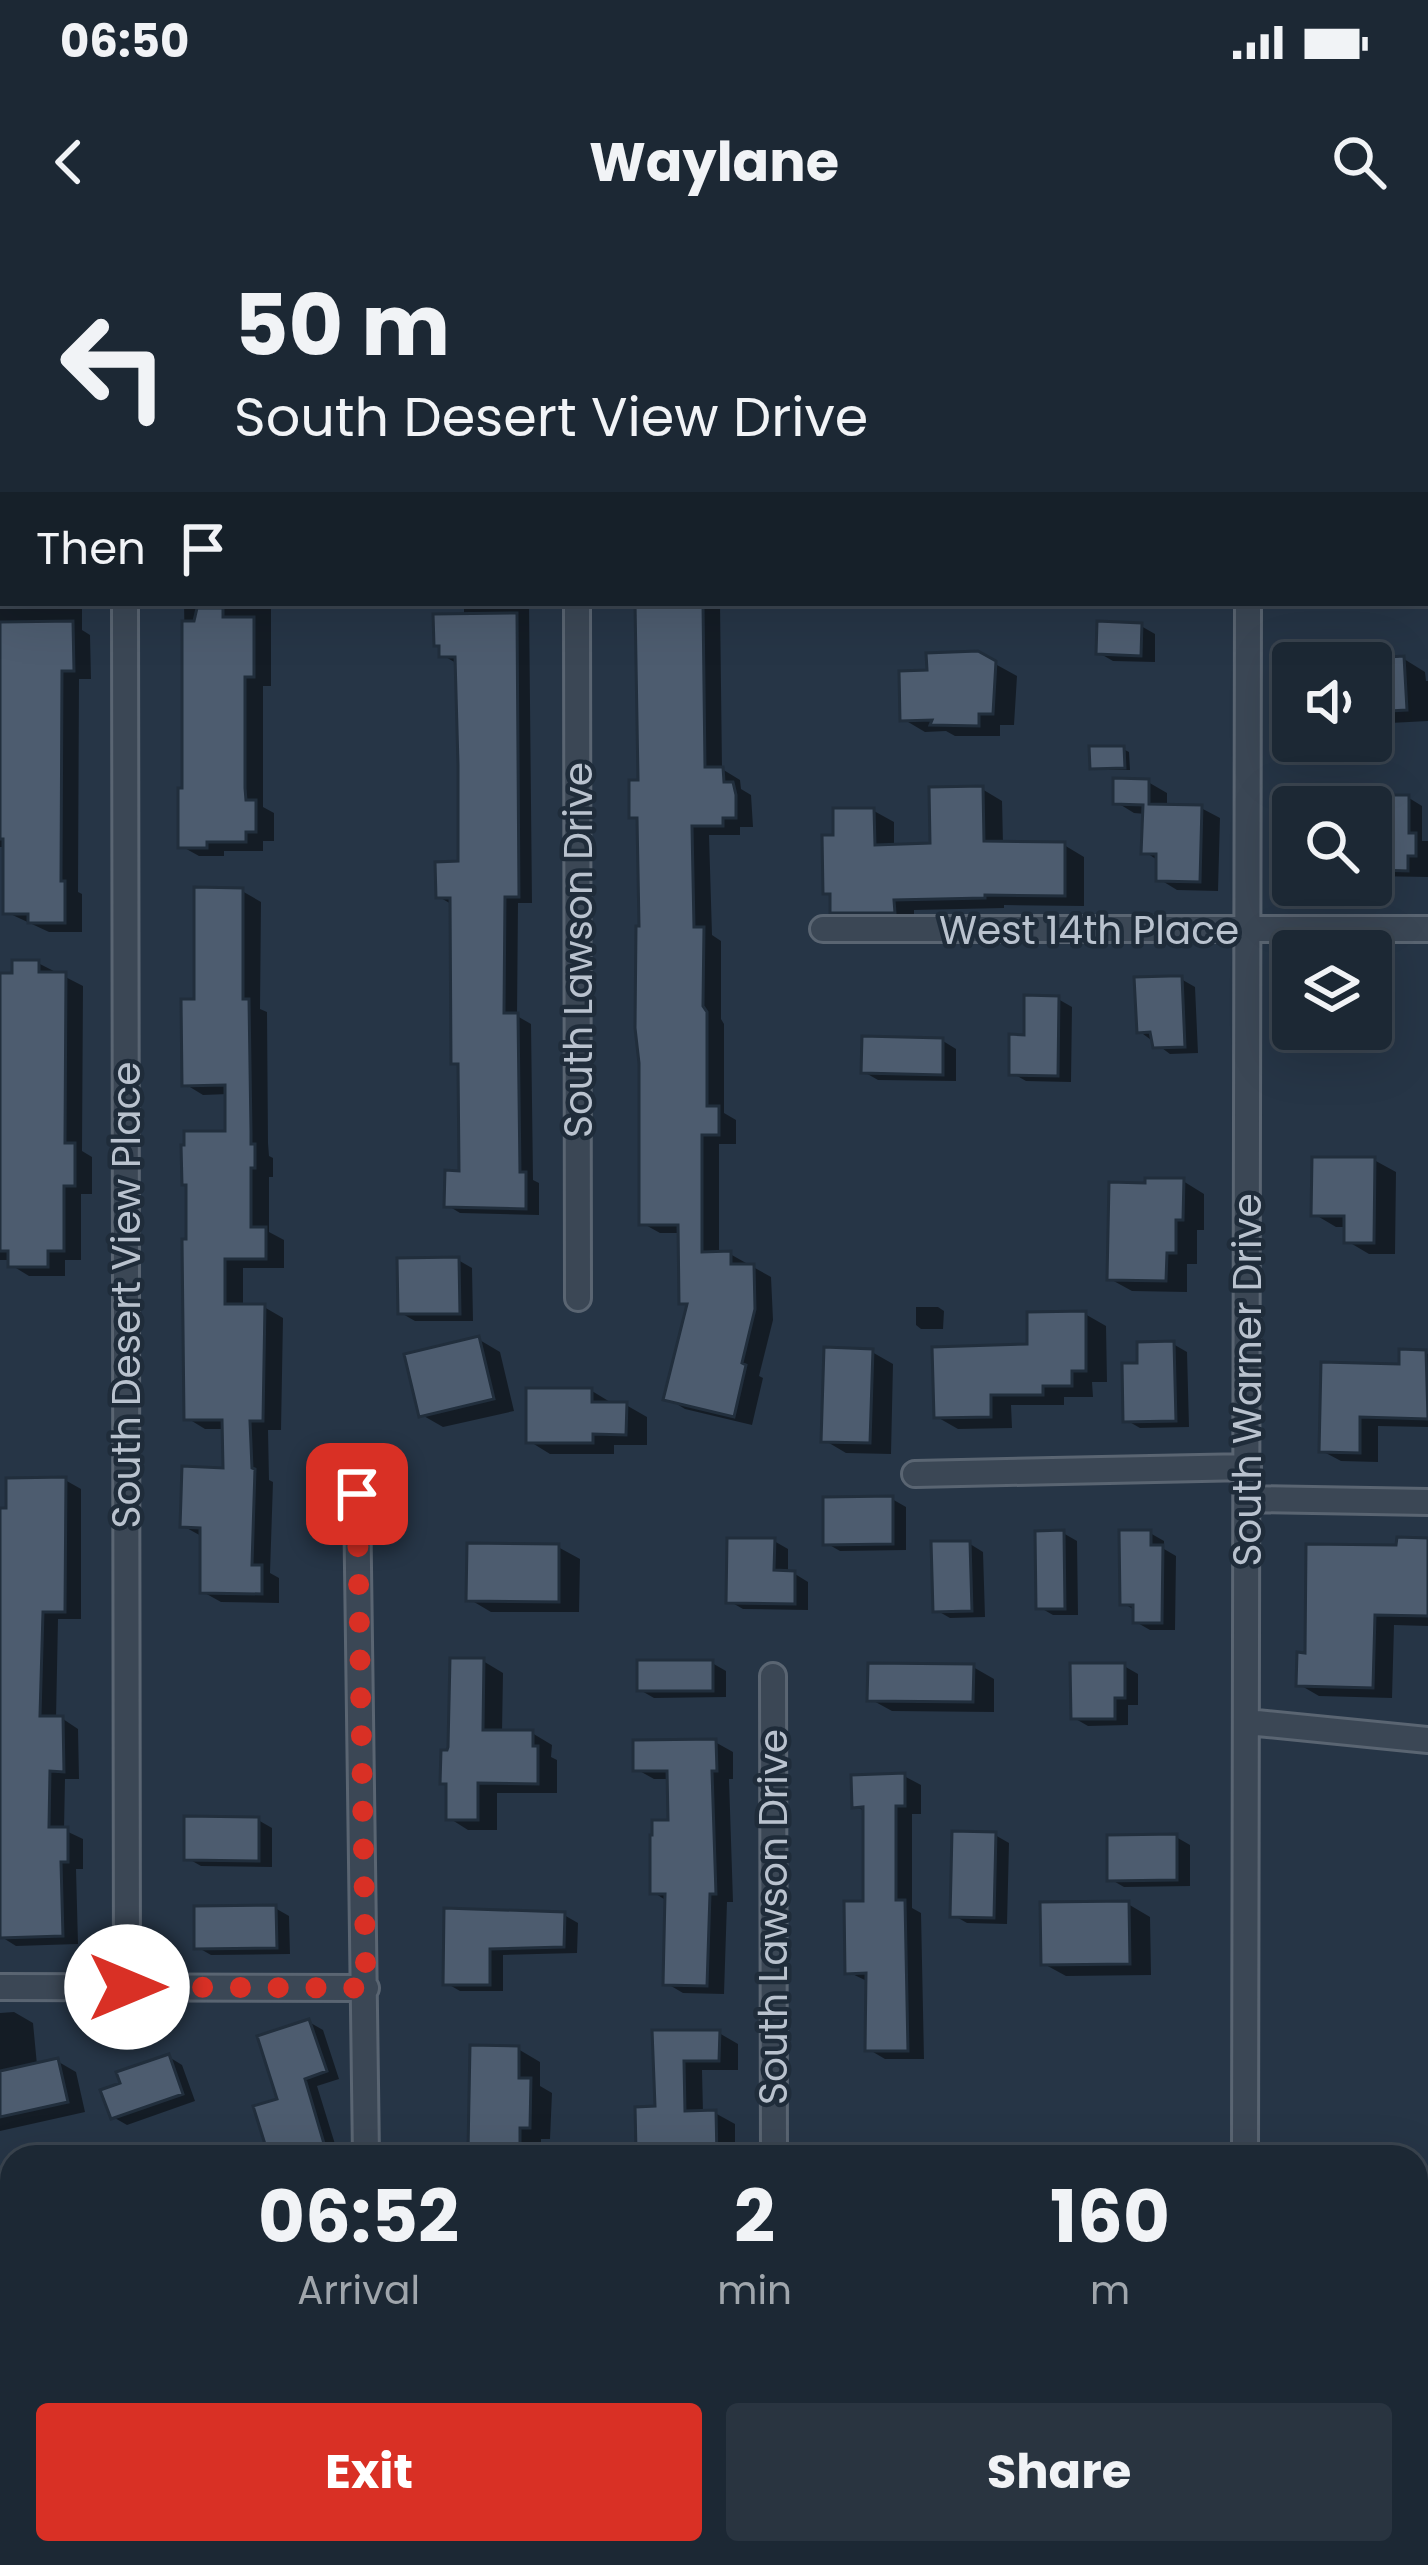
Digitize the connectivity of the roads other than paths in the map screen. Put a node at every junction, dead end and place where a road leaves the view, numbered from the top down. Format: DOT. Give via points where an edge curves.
graph roads {
  1 [pos="125,606"];
  2 [pos="577,606"];
  3 [pos="1248,606"];
  4 [pos="823,929"];
  5 [pos="1428,929"];
  6 [pos="1247,930"];
  7 [pos="578,1298"];
  8 [pos="1248,1467"];
  9 [pos="915,1474"];
  10 [pos="357,1494"];
  11 [pos="1248,1498"];
  12 [pos="1428,1502"];
  13 [pos="773,1676"];
  14 [pos="1247,1722"];
  15 [pos="1428,1740"];
  16 [pos="0,1987"];
  17 [pos="127,1987"];
  18 [pos="366,1988"];
  19 [pos="366,2145"];
  20 [pos="774,2145"];
  21 [pos="1245,2145"];
  1 -- 17 [label="street, South Desert View Place"];
  2 -- 7 [label="street, South Lawson Drive"];
  3 -- 6 [label="street, South Warner Drive"];
  4 -- 6 [label="street, West 14th Place"];
  5 -- 6 [label="street, West 14th Place"];
  6 -- 8 [label="street, South Warner Drive"];
  8 -- 9 [label="street"];
  8 -- 11 [label="street, South Warner Drive"];
  10 -- 18 [label="street"];
  11 -- 12 [label="street"];
  11 -- 14 [label="street, South Warner Drive"];
  13 -- 20 [label="street, South Lawson Drive"];
  14 -- 15 [label="street"];
  14 -- 21 [label="street, South Warner Drive"];
  16 -- 17 [label="street"];
  17 -- 18 [label="street"];
  18 -- 19 [label="street"];
}
